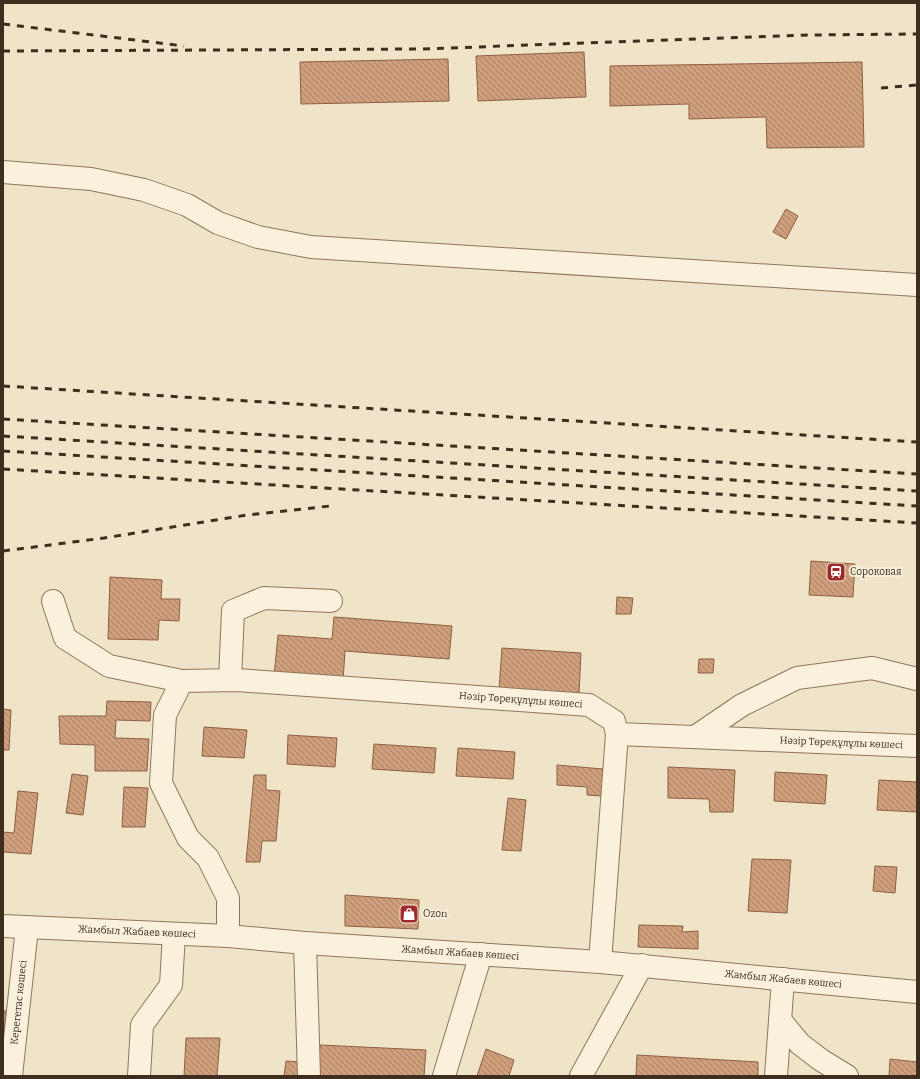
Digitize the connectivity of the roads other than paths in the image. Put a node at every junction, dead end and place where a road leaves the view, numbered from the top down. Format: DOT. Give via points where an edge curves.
graph roads {
  1 [pos="3,172"];
  2 [pos="917,285"];
  3 [pos="53,601"];
  4 [pos="331,601"];
  5 [pos="917,679"];
  6 [pos="230,680"];
  7 [pos="182,681"];
  8 [pos="617,734"];
  9 [pos="695,737"];
  10 [pos="917,746"];
  11 [pos="3,926"];
  12 [pos="27,928"];
  13 [pos="174,934"];
  14 [pos="228,936"];
  15 [pos="305,943"];
  16 [pos="481,954"];
  17 [pos="600,962"];
  18 [pos="642,965"];
  19 [pos="783,979"];
  20 [pos="917,992"];
  21 [pos="780,1020"];
  22 [pos="11,1076"];
  23 [pos="139,1076"];
  24 [pos="309,1076"];
  25 [pos="444,1076"];
  26 [pos="582,1076"];
  27 [pos="776,1076"];
  28 [pos="847,1076"];
  1 -- 2 [label="street" via="91,179 144,190 187,205 218,223 258,237 311,247"];
  3 -- 7 [label="street, Нәзір Төреқұлұлы көшесі" via="66,638 109,666"];
  4 -- 6 [label="street" via="264,598 233,611"];
  5 -- 9 [label="street" via="872,668 798,678 742,705"];
  6 -- 7 [label="street, Нәзір Төреқұлұлы көшесі"];
  6 -- 8 [label="street, Нәзір Төреқұлұлы көшесі" via="589,705 614,721"];
  7 -- 14 [label="street" via="165,715 161,783 188,838 208,858 228,898"];
  8 -- 9 [label="street, Нәзір Төреқұлұлы көшесі"];
  8 -- 17 [label="street"];
  9 -- 10 [label="street, Нәзір Төреқұлұлы көшесі"];
  11 -- 12 [label="street, Жамбыл Жабаев көшесі"];
  12 -- 13 [label="street, Жамбыл Жабаев көшесі"];
  12 -- 22 [label="street, Керегетас көшесі"];
  13 -- 14 [label="street, Жамбыл Жабаев көшесі"];
  13 -- 23 [label="street" via="171,985 142,1025"];
  14 -- 15 [label="street, Жамбыл Жабаев көшесі"];
  15 -- 16 [label="street, Жамбыл Жабаев көшесі"];
  15 -- 24 [label="street"];
  16 -- 17 [label="street, Жамбыл Жабаев көшесі"];
  16 -- 25 [label="street"];
  17 -- 18 [label="street, Жамбыл Жабаев көшесі"];
  18 -- 19 [label="street, Жамбыл Жабаев көшесі"];
  18 -- 26 [label="street"];
  19 -- 20 [label="street, Жамбыл Жабаев көшесі"];
  19 -- 21 [label="street"];
  21 -- 27 [label="street"];
  21 -- 28 [label="street" via="800,1044"];
}
